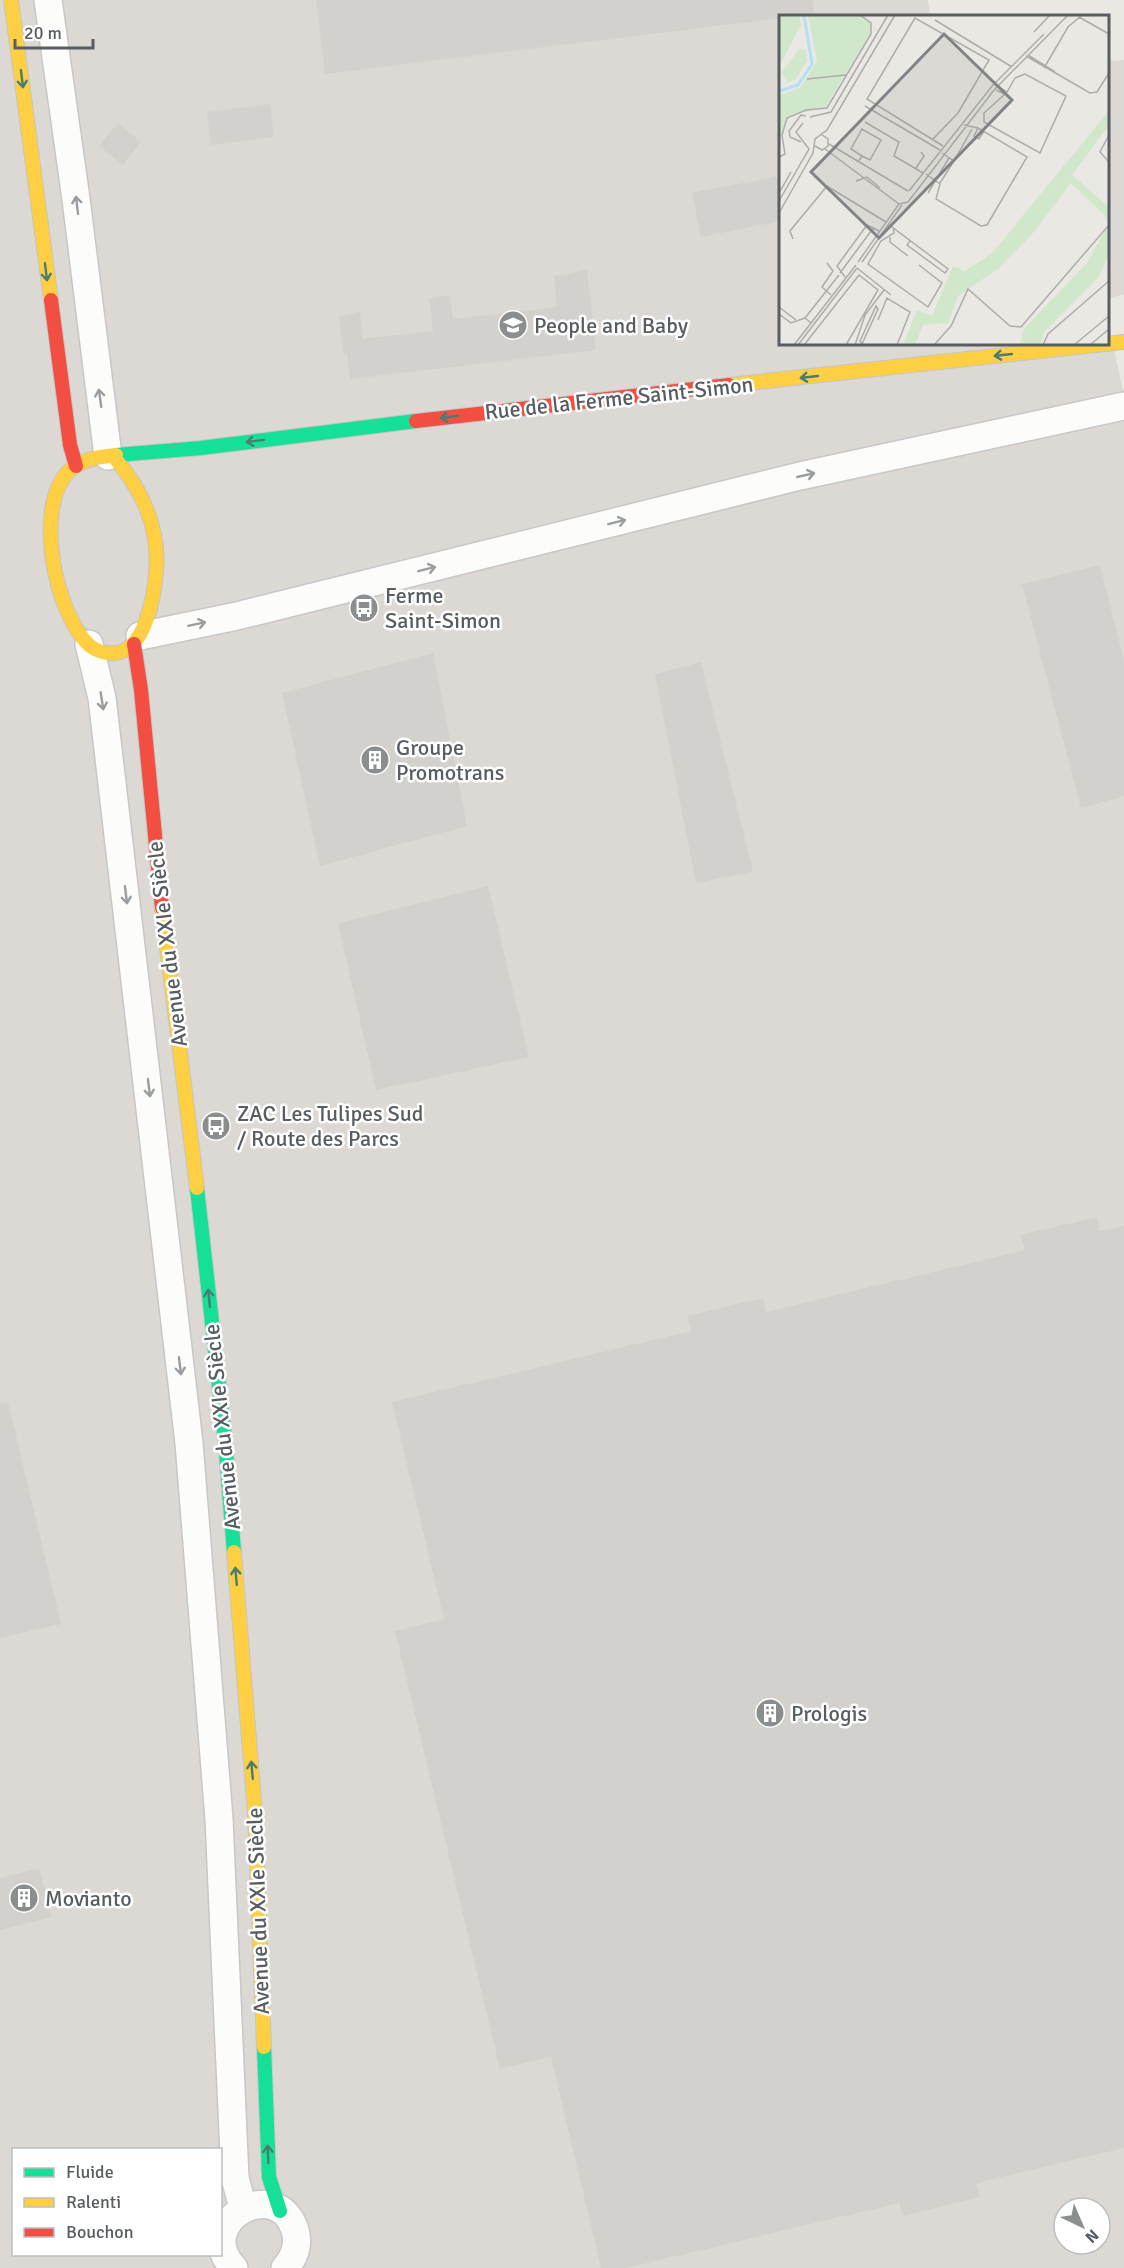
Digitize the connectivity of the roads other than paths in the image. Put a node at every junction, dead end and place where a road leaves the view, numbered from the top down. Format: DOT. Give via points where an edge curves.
graph roads {
  1 [pos="12,0"];
  2 [pos="48,0"];
  3 [pos="1124,342"];
  4 [pos="1109,344"];
  5 [pos="1096,345"];
  6 [pos="1124,406"];
  7 [pos="111,457"];
  8 [pos="76,466"];
  9 [pos="137,640"];
  10 [pos="89,644"];
  11 [pos="243,2208"];
  12 [pos="280,2211"];
  13 [pos="234,2268"];
  14 [pos="285,2268"];
  1 -- 8 [label="street, one-way"];
  7 -- 2 [label="street, one-way"];
  3 -- 4 [label="street, Rue de la Ferme Saint-Simon, one-way"];
  5 -- 7 [label="street, Rue de la Ferme Saint-Simon, one-way"];
  9 -- 6 [label="street, one-way" via="800,476"];
  7 -- 8 [label="street, Rue de la Ferme Saint-Simon"];
  7 -- 9 [label="street" via="135,481 150,516 157,548 154,595"];
  8 -- 10 [label="street" via="63,480 52,507 51,544 58,586 71,617"];
  9 -- 10 [label="street" via="123,652 105,654"];
  12 -- 9 [label="street, Avenue du XXIe Siècle, one-way" via="269,2177 255,1813 225,1439 163,920"];
  10 -- 11 [label="street, Avenue du XXIe Siècle, one-way" via="104,710 189,1443 219,1820 235,2178"];
  11 -- 12 [label="street" via="262,2204"];
  11 -- 13 [label="street" via="227,2223 224,2233 224,2254"];
  12 -- 14 [label="street" via="289,2219 297,2237 293,2257"];
}
